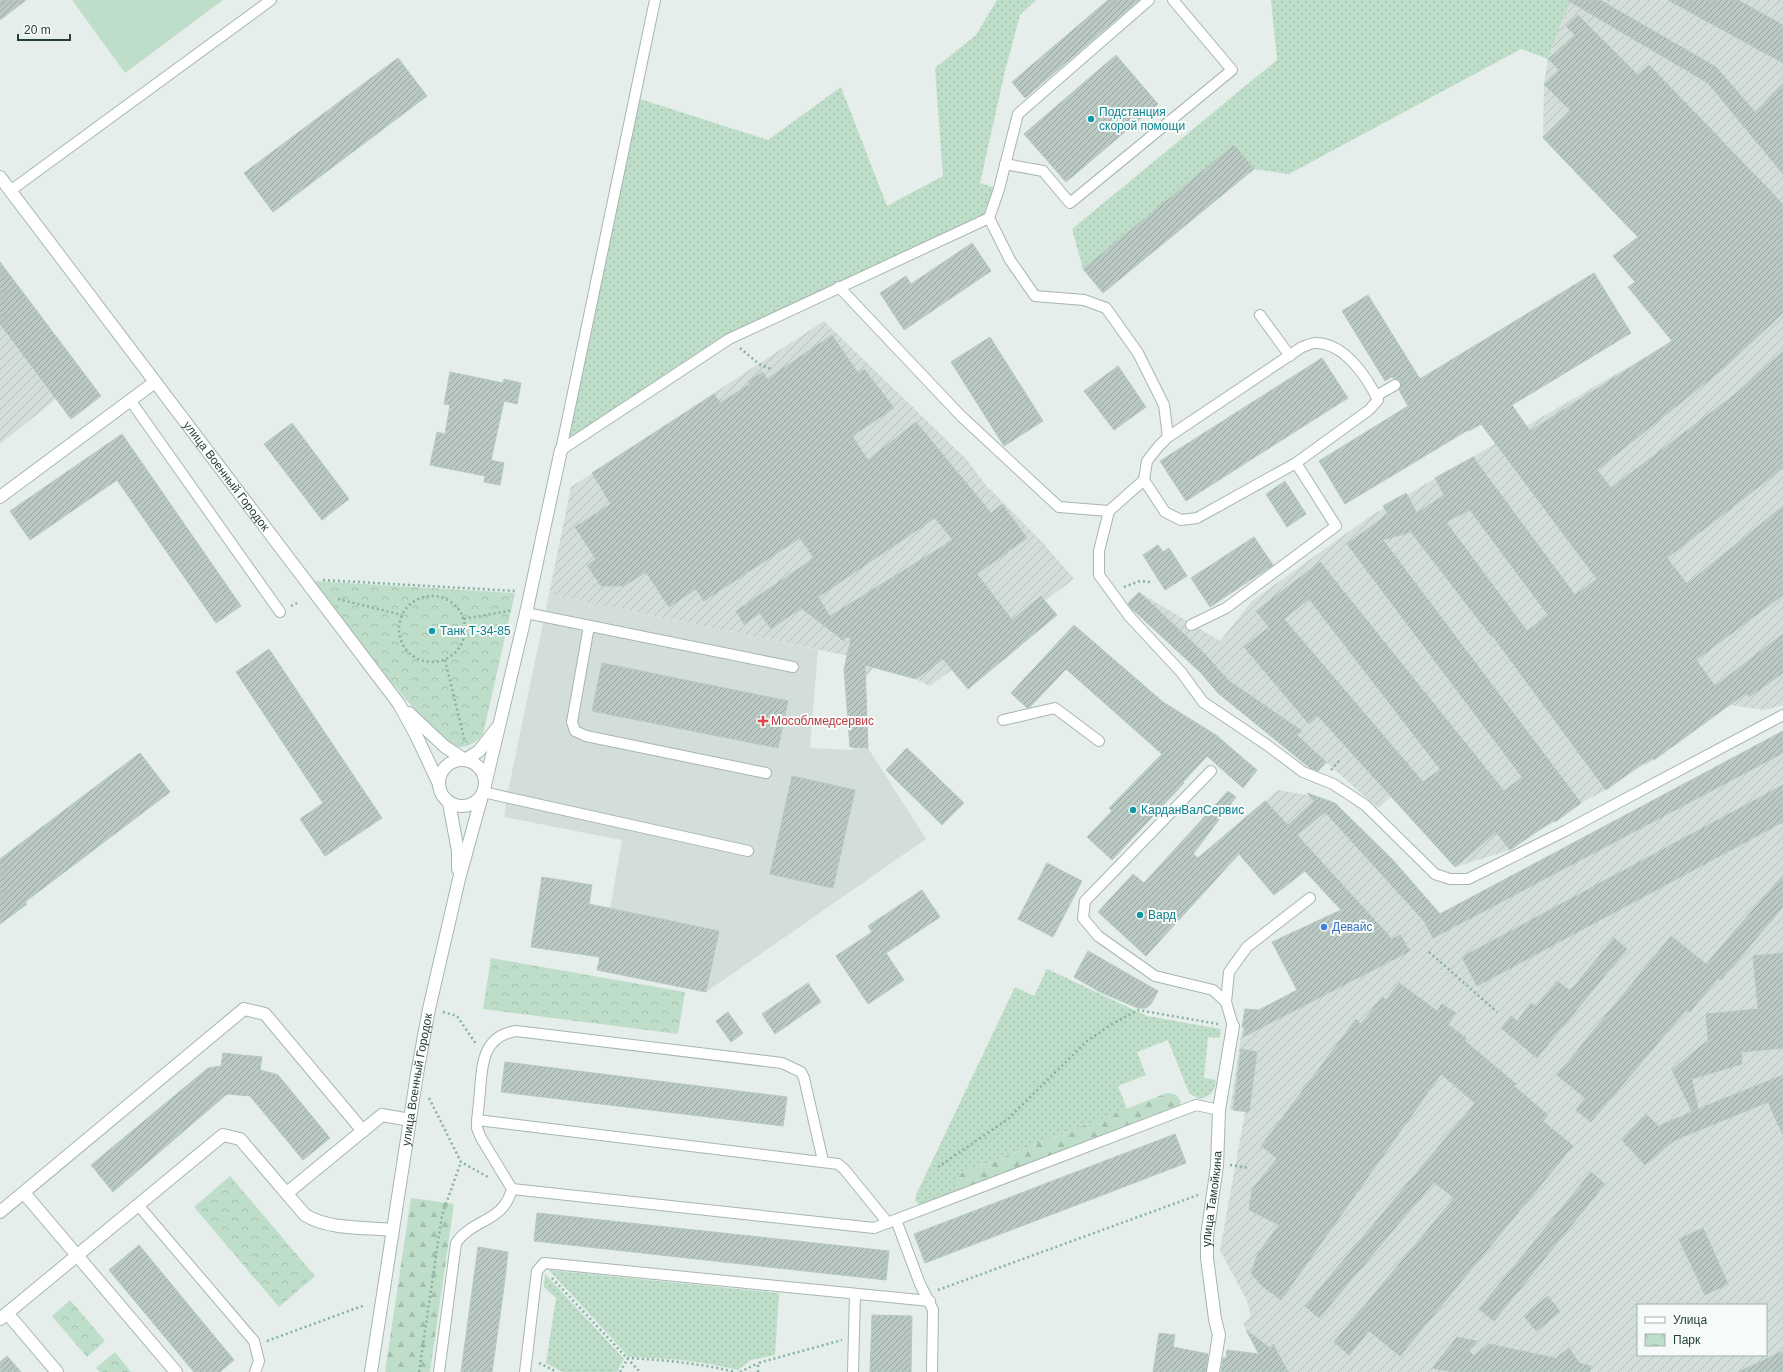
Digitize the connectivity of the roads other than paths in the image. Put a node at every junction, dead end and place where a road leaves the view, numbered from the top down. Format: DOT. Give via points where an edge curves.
graph roads {
  1 [pos="270,0"];
  2 [pos="655,0"];
  3 [pos="1149,0"];
  4 [pos="1173,0"];
  5 [pos="1006,164"];
  6 [pos="0,177"];
  7 [pos="10,190"];
  8 [pos="988,218"];
  9 [pos="839,287"];
  10 [pos="1260,315"];
  11 [pos="1290,356"];
  12 [pos="155,382"];
  13 [pos="1395,385"];
  14 [pos="1376,396"];
  15 [pos="130,400"];
  16 [pos="1168,437"];
  17 [pos="561,450"];
  18 [pos="1296,463"];
  19 [pos="1144,480"];
  20 [pos="0,497"];
  21 [pos="1109,511"];
  22 [pos="280,612"];
  23 [pos="526,613"];
  24 [pos="1191,625"];
  25 [pos="589,626"];
  26 [pos="793,667"];
  27 [pos="399,704"];
  28 [pos="1783,715"];
  29 [pos="1003,720"];
  30 [pos="501,721"];
  31 [pos="1099,741"];
  32 [pos="465,760"];
  33 [pos="1211,770"];
  34 [pos="766,773"];
  35 [pos="439,784"];
  36 [pos="484,788"];
  37 [pos="449,803"];
  38 [pos="748,851"];
  39 [pos="459,879"];
  40 [pos="1310,898"];
  41 [pos="1226,1002"];
  42 [pos="1233,1026"];
  43 [pos="1219,1110"];
  44 [pos="410,1120"];
  45 [pos="477,1120"];
  46 [pos="363,1131"];
  47 [pos="823,1161"];
  48 [pos="512,1189"];
  49 [pos="24,1193"];
  50 [pos="287,1193"];
  51 [pos="138,1205"];
  52 [pos="0,1212"];
  53 [pos="892,1222"];
  54 [pos="393,1230"];
  55 [pos="77,1255"];
  56 [pos="855,1294"];
  57 [pos="928,1298"];
  58 [pos="4,1316"];
  59 [pos="57,1372"];
  60 [pos="176,1372"];
  61 [pos="255,1372"];
  62 [pos="371,1372"];
  63 [pos="439,1372"];
  64 [pos="525,1372"];
  65 [pos="853,1372"];
  66 [pos="932,1372"];
  67 [pos="1213,1372"];
  1 -- 7 [label="lane"];
  2 -- 17 [label="lane"];
  3 -- 5 [label="lane" via="1018,114"];
  4 -- 5 [label="lane" via="1232,70 1070,203 1043,171"];
  5 -- 8 [label="lane"];
  6 -- 7 [label="street, улица Военный Городок"];
  7 -- 12 [label="street, улица Военный Городок"];
  8 -- 9 [label="lane"];
  8 -- 16 [label="lane" via="1010,260 1035,296 1084,300 1106,308 1138,353 1164,405"];
  9 -- 17 [label="lane" via="730,339"];
  9 -- 21 [label="lane" via="961,416 1059,507"];
  10 -- 11 [label="lane"];
  11 -- 14 [label="lane" via="1302,347 1316,342 1332,346 1345,354 1371,385"];
  11 -- 16 [label="lane"];
  12 -- 15 [label="street"];
  12 -- 27 [label="street, улица Военный Городок"];
  13 -- 14 [label="lane"];
  14 -- 18 [label="lane" via="1378,400 1369,410"];
  15 -- 20 [label="street"];
  15 -- 22 [label="lane"];
  16 -- 19 [label="lane" via="1147,461"];
  17 -- 23 [label="street, улица Военный Городок"];
  18 -- 19 [label="lane" via="1197,518 1181,520 1165,512"];
  18 -- 24 [label="lane" via="1336,526 1226,608"];
  19 -- 21 [label="lane"];
  21 -- 28 [label="lane" via="1099,550 1099,575 1129,616 1181,672 1204,702 1303,772 1333,784 1365,805 1435,874 1450,879 1468,879 1481,873"];
  23 -- 25 [label="lane"];
  23 -- 30 [label="street, улица Военный Городок"];
  25 -- 26 [label="lane"];
  25 -- 34 [label="lane" via="572,722 575,732"];
  27 -- 32 [label="street" via="444,746"];
  27 -- 35 [label="street, улица Военный Городок"];
  29 -- 31 [label="lane" via="1055,708"];
  30 -- 32 [label="street" via="479,750"];
  30 -- 36 [label="street, улица Военный Городок"];
  32 -- 35 [label="street" via="447,766 440,776"];
  32 -- 36 [label="street" via="479,767 483,774"];
  33 -- 41 [label="lane" via="1085,901 1083,918 1098,936 1155,976 1213,990"];
  35 -- 37 [label="street" via="442,795"];
  36 -- 37 [label="street" via="480,798 471,805"];
  36 -- 38 [label="lane"];
  36 -- 39 [label="street, улица Военный Городок"];
  37 -- 39 [label="street" via="458,851"];
  39 -- 44 [label="street, улица Военный Городок" via="429,1009"];
  40 -- 41 [label="lane" via="1247,947 1229,972"];
  41 -- 42 [label="lane"];
  42 -- 43 [label="street, улица Тамойкина"];
  43 -- 53 [label="lane" via="1196,1105"];
  43 -- 67 [label="street, улица Тамойкина" via="1215,1188 1207,1236 1208,1265 1219,1335"];
  44 -- 46 [label="street" via="382,1114"];
  44 -- 54 [label="street, улица Военный Городок"];
  45 -- 47 [label="lane"];
  45 -- 47 [label="lane" via="484,1057 493,1042 501,1035 516,1031 782,1062 801,1072 804,1078"];
  45 -- 48 [label="lane" via="481,1138"];
  46 -- 49 [label="street" via="265,1014 244,1009"];
  46 -- 50 [label="street"];
  47 -- 53 [label="lane" via="838,1164 844,1169"];
  48 -- 53 [label="lane" via="869,1228"];
  48 -- 63 [label="lane" via="509,1201 502,1209 468,1231 456,1243"];
  49 -- 52 [label="street"];
  49 -- 55 [label="street"];
  50 -- 51 [label="street" via="240,1139 223,1135"];
  50 -- 54 [label="street" via="305,1215 314,1220 326,1224"];
  51 -- 55 [label="street"];
  51 -- 61 [label="lane" via="254,1341 259,1361"];
  53 -- 57 [label="lane"];
  54 -- 62 [label="street, улица Военный Городок"];
  55 -- 58 [label="street"];
  55 -- 60 [label="street"];
  56 -- 57 [label="lane"];
  56 -- 64 [label="lane" via="550,1263 540,1266 537,1271"];
  56 -- 65 [label="lane"];
  57 -- 66 [label="lane" via="933,1310"];
  58 -- 59 [label="street"];
}
